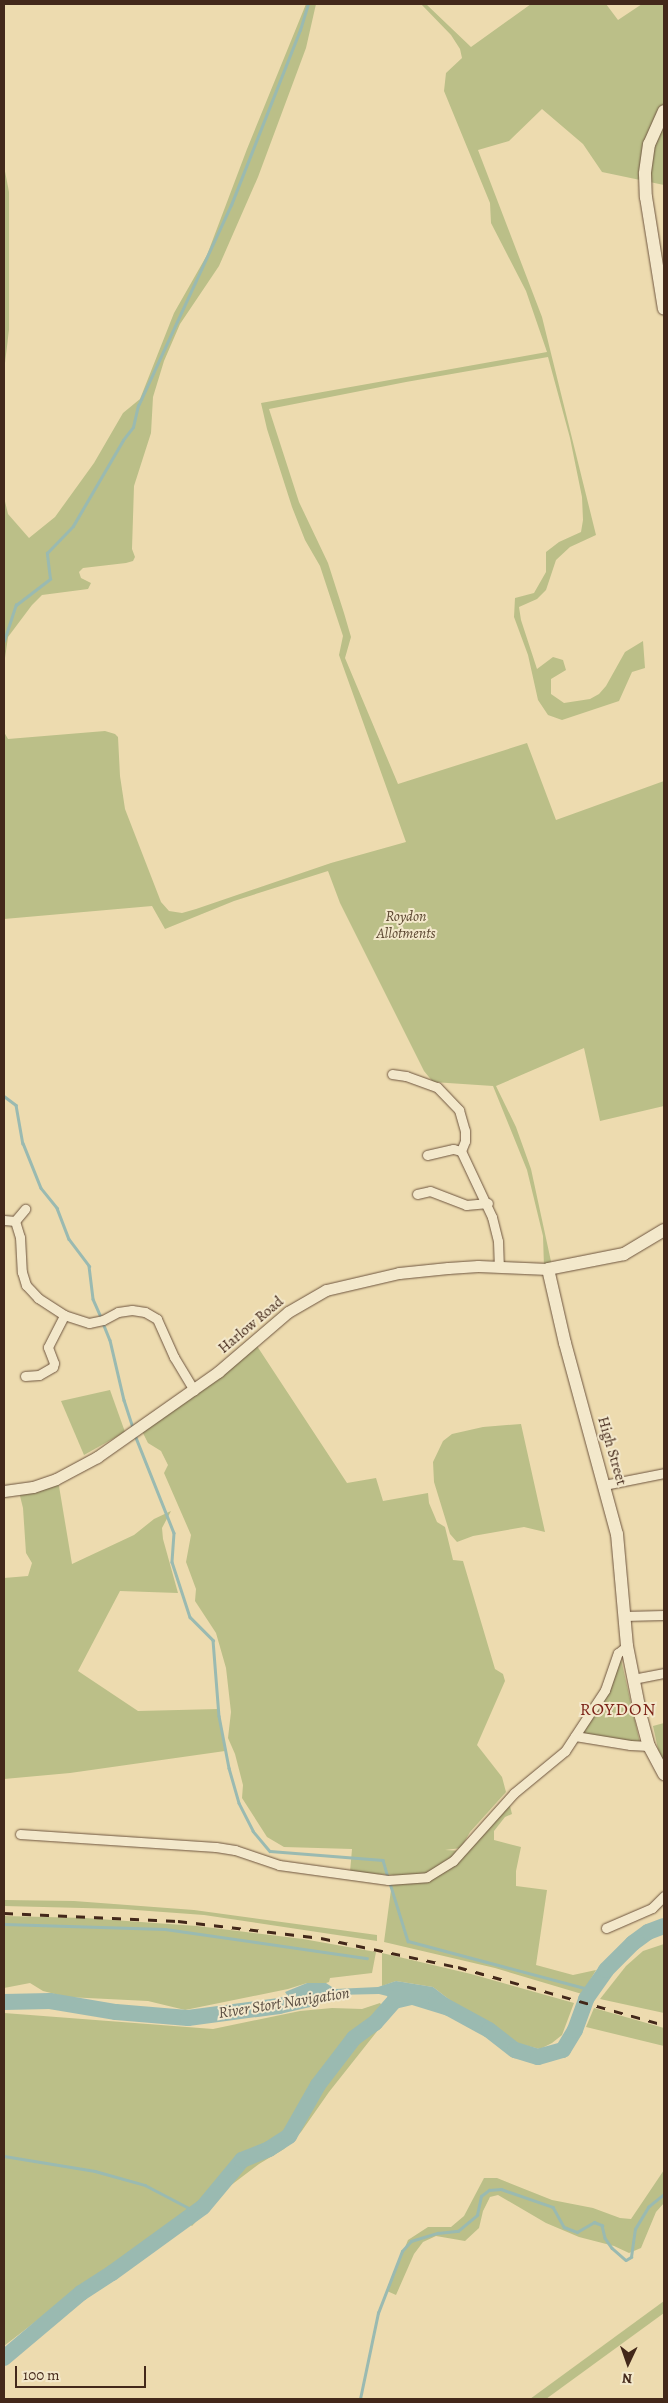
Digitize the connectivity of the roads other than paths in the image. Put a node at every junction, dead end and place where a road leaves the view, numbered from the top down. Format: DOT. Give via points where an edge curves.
graph roads {
  1 [pos="664,110"];
  2 [pos="664,309"];
  3 [pos="392,1074"];
  4 [pos="461,1151"];
  5 [pos="427,1155"];
  6 [pos="417,1194"];
  7 [pos="488,1203"];
  8 [pos="25,1209"];
  9 [pos="4,1220"];
  10 [pos="15,1222"];
  11 [pos="664,1230"];
  12 [pos="499,1267"];
  13 [pos="548,1269"];
  14 [pos="64,1315"];
  15 [pos="25,1376"];
  16 [pos="194,1390"];
  17 [pos="664,1474"];
  18 [pos="604,1485"];
  19 [pos="4,1491"];
  20 [pos="664,1615"];
  21 [pos="624,1616"];
  22 [pos="627,1646"];
  23 [pos="664,1673"];
  24 [pos="633,1680"];
  25 [pos="575,1736"];
  26 [pos="649,1746"];
  27 [pos="664,1774"];
  28 [pos="20,1834"];
  29 [pos="664,1896"];
  30 [pos="606,1928"];
  1 -- 2 [label="main road" via="649,144 645,180"];
  3 -- 4 [label="street" via="436,1088 459,1110 465,1131"];
  4 -- 5 [label="street" via="453,1149"];
  4 -- 7 [label="street"];
  6 -- 7 [label="street" via="430,1192 466,1205"];
  7 -- 12 [label="street" via="498,1241"];
  8 -- 10 [label="street"];
  9 -- 10 [label="street"];
  10 -- 14 [label="street" via="26,1285 38,1298"];
  11 -- 13 [label="main road" via="624,1254"];
  12 -- 13 [label="street, Harlow Road"];
  12 -- 16 [label="street, Harlow Road" via="465,1266 399,1273 326,1290 288,1312"];
  13 -- 18 [label="main road, High Street" via="569,1361"];
  14 -- 15 [label="street" via="48,1347 53,1367 39,1375"];
  14 -- 16 [label="street" via="89,1323 118,1312 145,1312 157,1319"];
  16 -- 19 [label="street, Harlow Road" via="77,1468 33,1487"];
  17 -- 18 [label="street"];
  18 -- 21 [label="main road, High Street" via="620,1553"];
  20 -- 21 [label="street"];
  21 -- 22 [label="main road, High Street"];
  22 -- 24 [label="main road, High Street"];
  22 -- 25 [label="street" via="618,1653 605,1690"];
  23 -- 24 [label="street"];
  24 -- 26 [label="main road, High Street"];
  25 -- 26 [label="street"];
  25 -- 28 [label="street" via="565,1751 489,1819 464,1852 427,1878 388,1880 279,1865 216,1847"];
  26 -- 27 [label="main road, High Street"];
  29 -- 30 [label="street" via="652,1908"];
}
